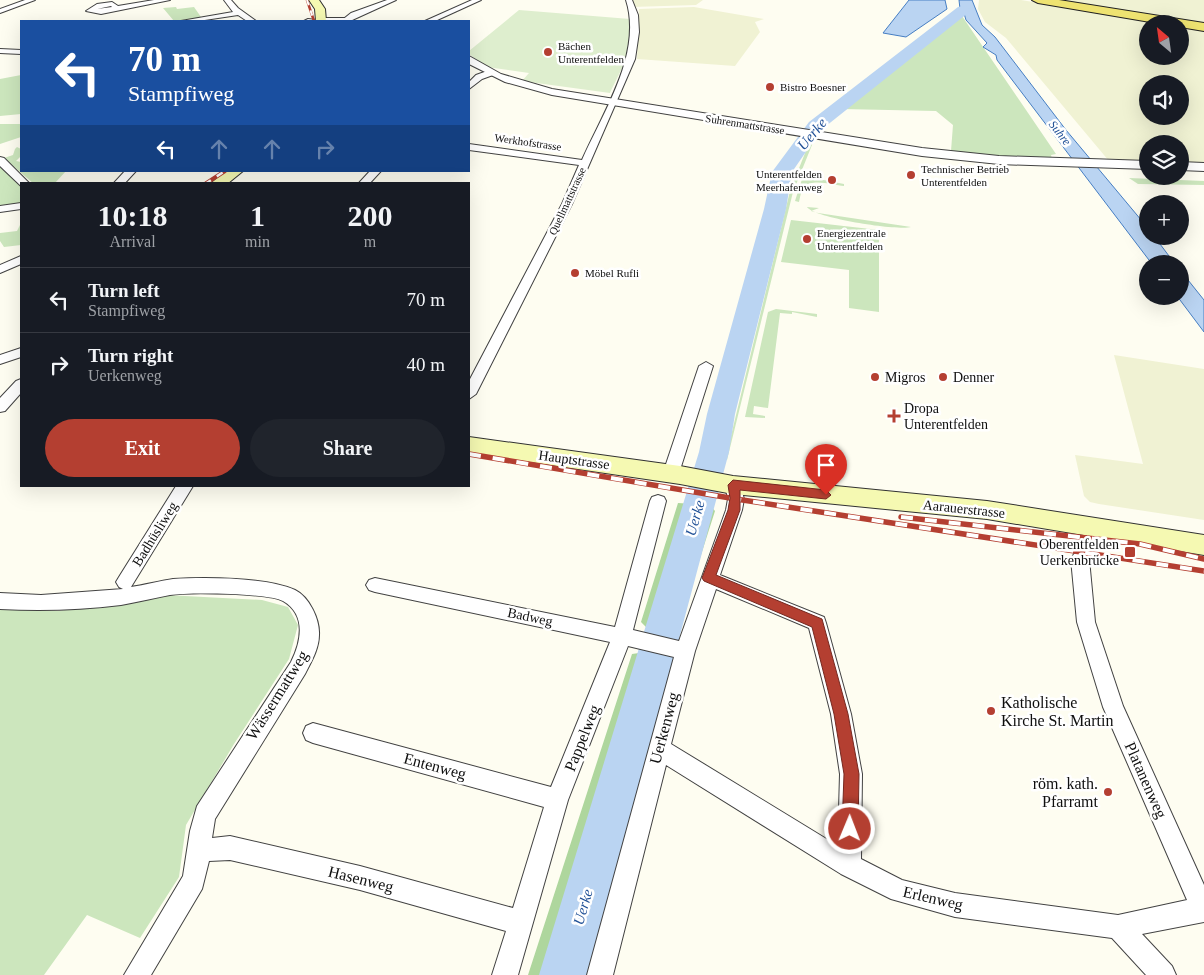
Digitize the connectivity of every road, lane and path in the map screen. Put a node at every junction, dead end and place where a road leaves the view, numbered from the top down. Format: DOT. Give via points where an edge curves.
graph roads {
  1 [pos="32,0"];
  2 [pos="167,0"];
  3 [pos="227,0"];
  4 [pos="314,0"];
  5 [pos="393,0"];
  6 [pos="478,0"];
  7 [pos="629,0"];
  8 [pos="1038,0"];
  9 [pos="117,8"];
  10 [pos="0,11"];
  11 [pos="238,13"];
  12 [pos="192,20"];
  13 [pos="250,20"];
  14 [pos="322,20"];
  15 [pos="346,20"];
  16 [pos="430,20"];
  17 [pos="1204,27"];
  18 [pos="0,50"];
  19 [pos="20,52"];
  20 [pos="470,60"];
  21 [pos="490,73"];
  22 [pos="470,85"];
  23 [pos="612,103"];
  24 [pos="470,147"];
  25 [pos="0,160"];
  26 [pos="584,163"];
  27 [pos="1139,165"];
  28 [pos="1189,166"];
  29 [pos="1204,167"];
  30 [pos="130,172"];
  31 [pos="235,172"];
  32 [pos="375,172"];
  33 [pos="23,182"];
  34 [pos="120,182"];
  35 [pos="220,182"];
  36 [pos="365,182"];
  37 [pos="20,206"];
  38 [pos="0,209"];
  39 [pos="20,260"];
  40 [pos="0,269"];
  41 [pos="20,352"];
  42 [pos="0,360"];
  43 [pos="706,366"];
  44 [pos="20,385"];
  45 [pos="470,392"];
  46 [pos="0,407"];
  47 [pos="470,445"];
  48 [pos="675,474"];
  49 [pos="728,484"];
  50 [pos="184,487"];
  51 [pos="658,501"];
  52 [pos="1204,545"];
  53 [pos="1080,559"];
  54 [pos="709,578"];
  55 [pos="125,582"];
  56 [pos="375,585"];
  57 [pos="0,601"];
  58 [pos="629,638"];
  59 [pos="680,650"];
  60 [pos="313,733"];
  61 [pos="659,749"];
  62 [pos="557,800"];
  63 [pos="200,850"];
  64 [pos="849,866"];
  65 [pos="1204,910"];
  66 [pos="521,924"];
  67 [pos="1118,927"];
  68 [pos="137,975"];
  69 [pos="505,975"];
  70 [pos="600,975"];
  71 [pos="1163,975"];
  1 -- 10 [label="street"];
  2 -- 9 [label="street"];
  3 -- 11 [label="street"];
  4 -- 14 [label="main road"];
  5 -- 15 [label="street"];
  6 -- 16 [label="street"];
  7 -- 23 [label="street, Quellmattstrasse" via="635,32 632,51"];
  8 -- 17 [label="main road"];
  11 -- 12 [label="street"];
  11 -- 13 [label="street"];
  18 -- 19 [label="street"];
  20 -- 21 [label="street, Suhrenmattstrasse"];
  21 -- 22 [label="street" via="479,76"];
  21 -- 23 [label="street, Suhrenmattstrasse" via="526,85"];
  23 -- 26 [label="street, Quellmattstrasse"];
  23 -- 27 [label="street, Suhrenmattstrasse" via="922,152 999,160"];
  24 -- 26 [label="street, Werkhofstrasse"];
  25 -- 33 [label="street"];
  26 -- 45 [label="street, Quellmattstrasse" via="568,204"];
  28 -- 29 [label="street"];
  30 -- 34 [label="street"];
  31 -- 35 [label="main road"];
  32 -- 36 [label="street"];
  37 -- 38 [label="street"];
  39 -- 40 [label="street"];
  41 -- 42 [label="street"];
  43 -- 48 [label="street"];
  44 -- 46 [label="street"];
  47 -- 48 [label="main road, Hauptstrasse"];
  48 -- 49 [label="main road, Hauptstrasse"];
  49 -- 52 [label="main road, Aarauerstrasse" via="976,508"];
  49 -- 54 [label="street, Uerkenweg" via="736,498 734,510"];
  50 -- 55 [label="street, Badhüsliweg"];
  51 -- 58 [label="street, Pappelweg"];
  53 -- 65 [label="street, Platanenweg" via="1086,622 1113,707"];
  54 -- 59 [label="street, Uerkenweg"];
  54 -- 64 [label="street" via="818,623 841,714 851,774"];
  56 -- 58 [label="street, Badweg"];
  57 -- 63 [label="street, Wässermattweg" via="41,603 189,587 277,591 298,603 308,621 310,636 307,649 205,814 199,832"];
  58 -- 59 [label="street, Badweg"];
  58 -- 62 [label="street, Pappelweg"];
  59 -- 61 [label="street, Uerkenweg"];
  60 -- 62 [label="street, Entenweg"];
  61 -- 64 [label="street, Erlenweg"];
  61 -- 70 [label="street, Uerkenweg"];
  62 -- 66 [label="street, Pappelweg"];
  63 -- 66 [label="street, Hasenweg" via="230,848 257,854 360,878"];
  63 -- 68 [label="street, Wässermattweg" via="194,882"];
  64 -- 67 [label="street, Erlenweg" via="898,892 955,905"];
  65 -- 67 [label="street, Erlenweg"];
  66 -- 69 [label="street, Pappelweg"];
  67 -- 71 [label="street"];
}
